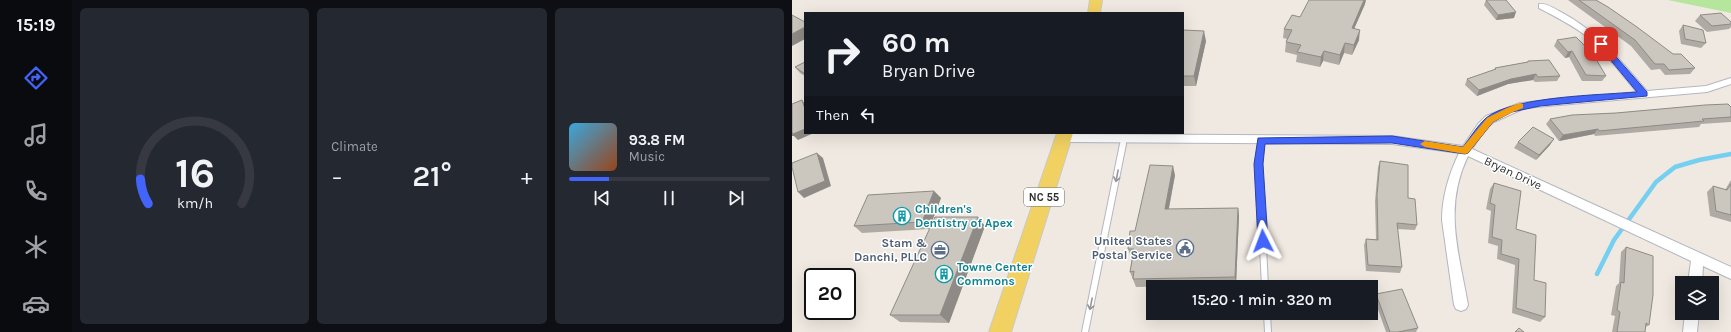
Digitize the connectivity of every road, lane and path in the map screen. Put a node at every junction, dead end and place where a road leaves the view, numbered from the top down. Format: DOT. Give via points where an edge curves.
graph roads {
  1 [pos="1096,0"];
  2 [pos="1542,6"];
  3 [pos="1094,12"];
  4 [pos="1731,81"];
  5 [pos="1644,94"];
  6 [pos="1064,136"];
  7 [pos="1124,138"];
  8 [pos="1261,140"];
  9 [pos="1465,150"];
  10 [pos="1698,258"];
  11 [pos="1731,273"];
  12 [pos="1696,276"];
  13 [pos="1266,280"];
  14 [pos="1461,306"];
  15 [pos="1267,320"];
  16 [pos="1691,320"];
  17 [pos="1000,332"];
  18 [pos="1086,332"];
  19 [pos="1268,332"];
  20 [pos="1690,332"];
  1 -- 3 [label="main road"];
  2 -- 5 [label="street" via="1593,37 1610,53"];
  4 -- 5 [label="street" via="1707,89"];
  5 -- 9 [label="street" via="1540,103 1510,110 1490,120"];
  6 -- 7 [label="street, Bryan Drive"];
  6 -- 17 [label="main road, NC 55"];
  7 -- 8 [label="street, Bryan Drive"];
  7 -- 18 [label="lane, one-way"];
  8 -- 9 [label="street, Bryan Drive" via="1392,140"];
  8 -- 13 [label="lane" via="1259,164"];
  9 -- 10 [label="street, Bryan Drive"];
  9 -- 14 [label="street" via="1448,208"];
  10 -- 11 [label="street, Bryan Drive"];
  10 -- 12 [label="street"];
  15 -- 19 [label="lane"];
  16 -- 20 [label="street"];
}
